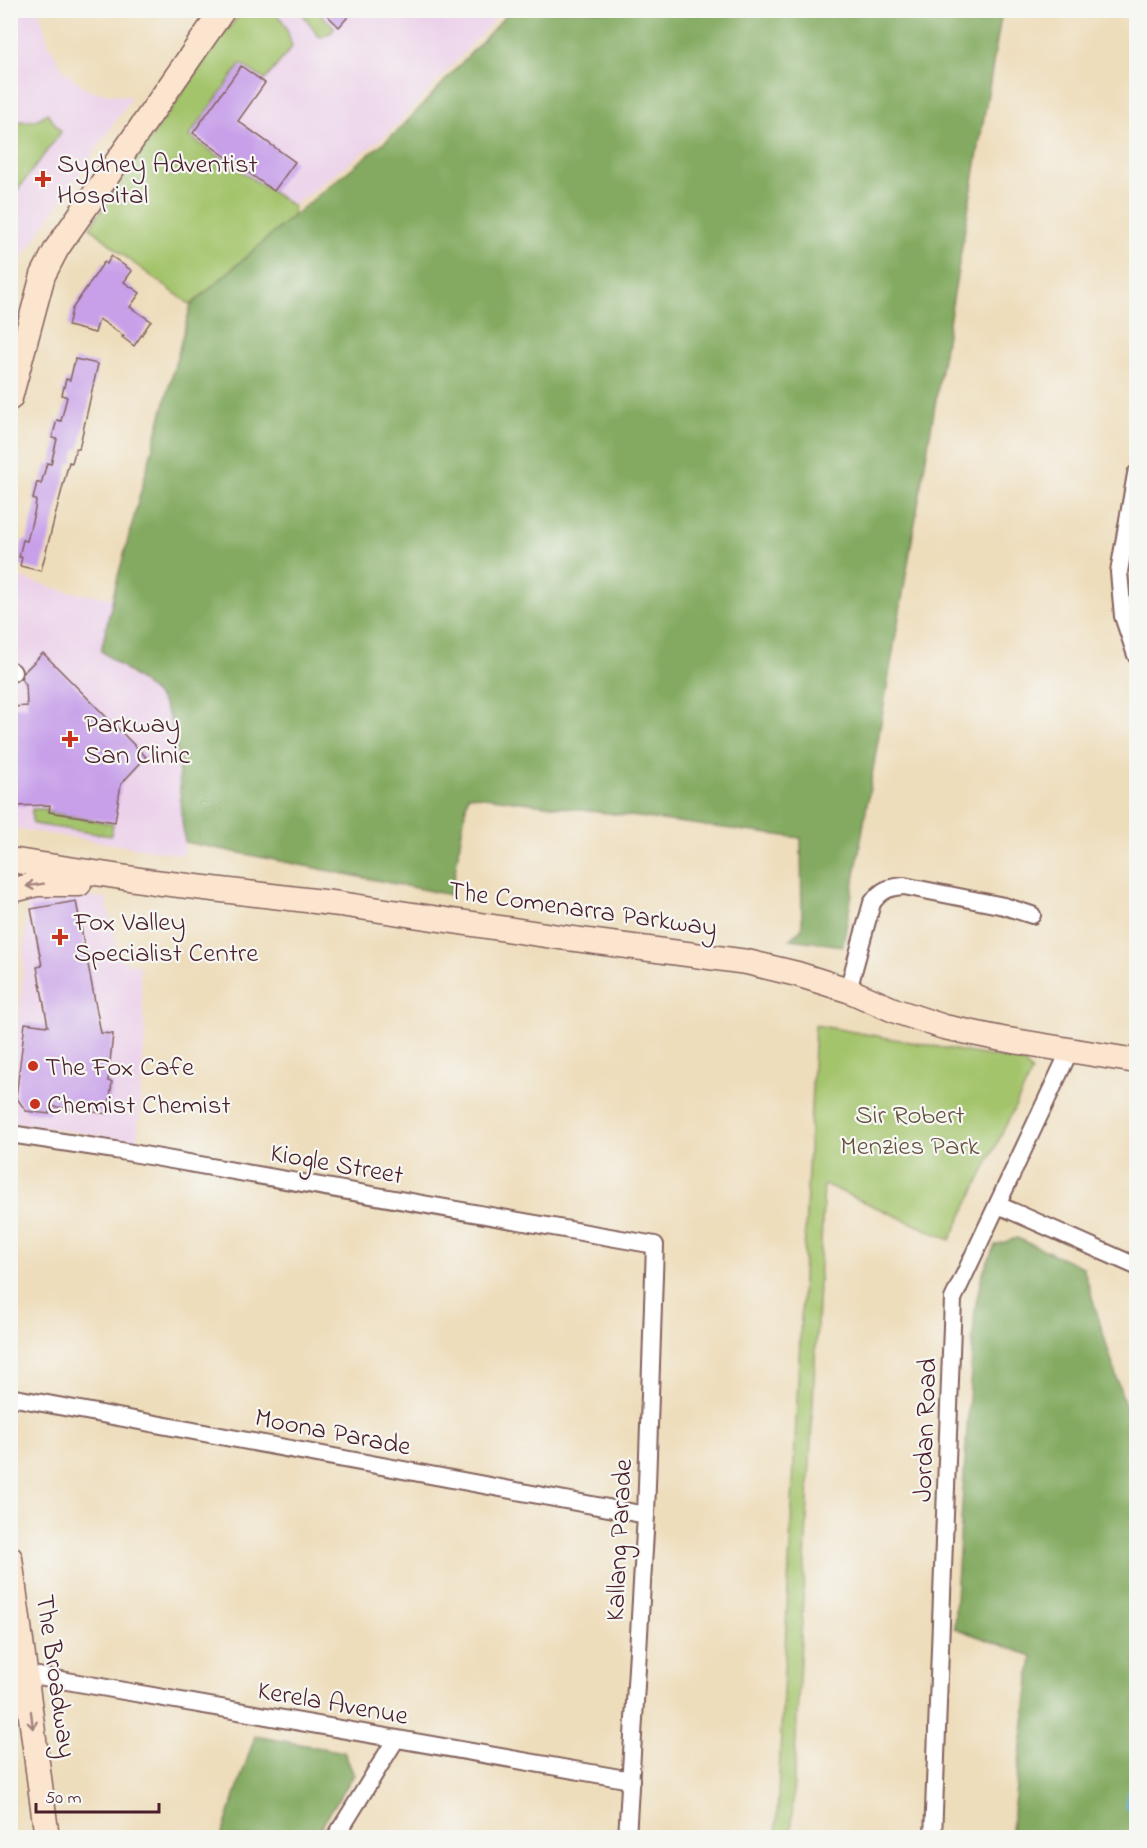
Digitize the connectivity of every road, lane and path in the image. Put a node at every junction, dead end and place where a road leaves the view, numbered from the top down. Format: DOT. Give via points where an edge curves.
graph roads {
  1 [pos="223,10"];
  2 [pos="10,398"];
  3 [pos="1137,474"];
  4 [pos="1137,655"];
  5 [pos="10,860"];
  6 [pos="154,882"];
  7 [pos="10,891"];
  8 [pos="1032,915"];
  9 [pos="848,990"];
  10 [pos="1070,1050"];
  11 [pos="1137,1061"];
  12 [pos="10,1134"];
  13 [pos="998,1205"];
  14 [pos="655,1245"];
  15 [pos="1137,1266"];
  16 [pos="10,1397"];
  17 [pos="646,1515"];
  18 [pos="10,1558"];
  19 [pos="27,1674"];
  20 [pos="396,1739"];
  21 [pos="631,1780"];
  22 [pos="47,1838"];
  23 [pos="335,1838"];
  24 [pos="627,1838"];
  25 [pos="933,1838"];
  1 -- 2 [label="main road" via="57,248 43,275"];
  3 -- 4 [label="street" via="1119,572 1123,616"];
  5 -- 6 [label="main road, The Comenarra Parkway"];
  6 -- 7 [label="main road, one-way" via="37,884"];
  6 -- 9 [label="main road, The Comenarra Parkway" via="340,904 747,962"];
  8 -- 9 [label="street" via="904,886 889,887 872,903"];
  9 -- 10 [label="main road, The Comenarra Parkway" via="944,1027"];
  10 -- 11 [label="main road, The Comenarra Parkway"];
  10 -- 13 [label="street, Jordan Road"];
  12 -- 14 [label="street, Kiogle Street"];
  13 -- 15 [label="street"];
  13 -- 25 [label="street, Jordan Road" via="953,1299"];
  14 -- 17 [label="street, Kallang Parade"];
  16 -- 17 [label="street, Moona Parade"];
  17 -- 21 [label="street, Kallang Parade"];
  18 -- 19 [label="main road, The Broadway"];
  19 -- 20 [label="street, Kerela Avenue"];
  19 -- 22 [label="main road, The Broadway, one-way"];
  20 -- 21 [label="street, Kerela Avenue"];
  20 -- 23 [label="street"];
  21 -- 24 [label="street, Kallang Parade"];
}
